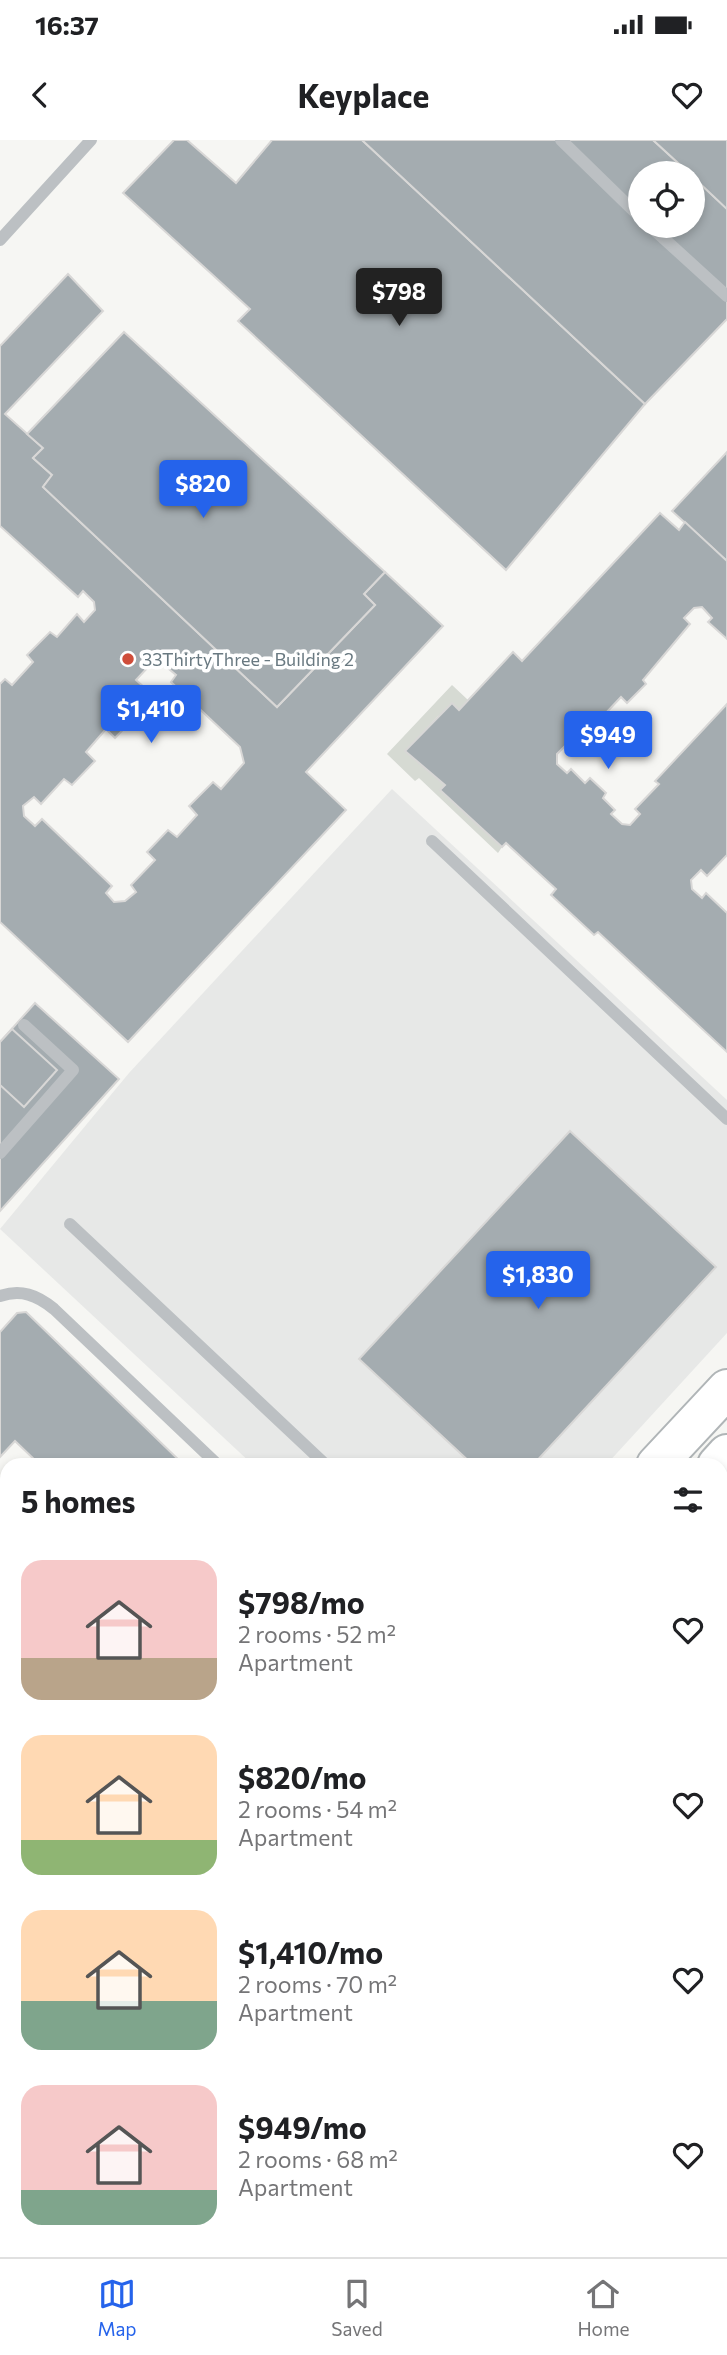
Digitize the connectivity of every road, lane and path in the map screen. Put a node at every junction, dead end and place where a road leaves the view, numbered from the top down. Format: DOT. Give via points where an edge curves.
graph roads {
  1 [pos="91,140"];
  2 [pos="561,140"];
  3 [pos="628,204"];
  4 [pos="663,238"];
  5 [pos="0,240"];
  6 [pos="727,296"];
  7 [pos="432,841"];
  8 [pos="24,1025"];
  9 [pos="727,1119"];
  10 [pos="0,1153"];
  11 [pos="70,1224"];
  12 [pos="0,1296"];
  13 [pos="727,1389"];
  14 [pos="211,1458"];
  15 [pos="319,1458"];
  16 [pos="663,1458"];
  1 -- 5 [label="street"];
  2 -- 3 [label="street"];
  4 -- 6 [label="street"];
  7 -- 9 [label="street"];
  8 -- 10 [label="street" via="74,1070"];
  11 -- 15 [label="street"];
  12 -- 14 [label="street" via="29,1294 54,1308"];
  13 -- 16 [label="main road"];
}
